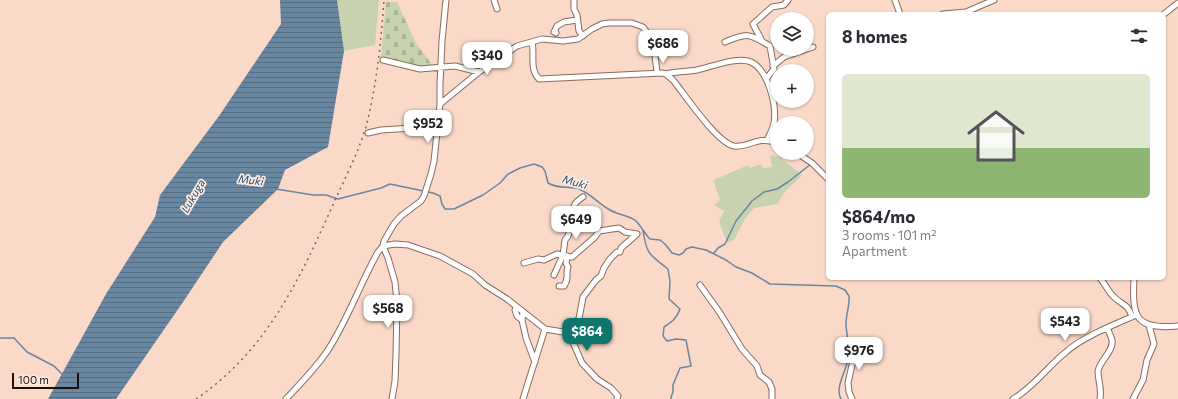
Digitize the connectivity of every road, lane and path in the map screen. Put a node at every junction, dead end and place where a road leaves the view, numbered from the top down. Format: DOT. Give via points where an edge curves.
graph roads {
  1 [pos="446,0"];
  2 [pos="494,0"];
  3 [pos="574,0"];
  4 [pos="788,0"];
  5 [pos="895,0"];
  6 [pos="994,0"];
  7 [pos="1178,3"];
  8 [pos="497,9"];
  9 [pos="899,12"];
  10 [pos="966,12"];
  11 [pos="1166,12"];
  12 [pos="578,20"];
  13 [pos="556,33"];
  14 [pos="583,36"];
  15 [pos="761,40"];
  16 [pos="532,42"];
  17 [pos="725,42"];
  18 [pos="787,56"];
  19 [pos="383,60"];
  20 [pos="773,64"];
  21 [pos="775,64"];
  22 [pos="441,68"];
  23 [pos="479,72"];
  24 [pos="657,72"];
  25 [pos="666,74"];
  26 [pos="770,74"];
  27 [pos="766,79"];
  28 [pos="440,104"];
  29 [pos="438,122"];
  30 [pos="368,133"];
  31 [pos="767,140"];
  32 [pos="770,141"];
  33 [pos="808,160"];
  34 [pos="826,177"];
  35 [pos="583,197"];
  36 [pos="383,246"];
  37 [pos="565,256"];
  38 [pos="524,263"];
  39 [pos="554,275"];
  40 [pos="1102,280"];
  41 [pos="1134,280"];
  42 [pos="700,285"];
  43 [pos="559,286"];
  44 [pos="517,307"];
  45 [pos="523,312"];
  46 [pos="1134,316"];
  47 [pos="522,320"];
  48 [pos="1149,325"];
  49 [pos="1178,326"];
  50 [pos="1107,328"];
  51 [pos="546,329"];
  52 [pos="564,331"];
  53 [pos="871,345"];
  54 [pos="535,362"];
  55 [pos="286,399"];
  56 [pos="392,399"];
  57 [pos="523,399"];
  58 [pos="617,399"];
  59 [pos="772,399"];
  60 [pos="852,399"];
  61 [pos="1013,399"];
  62 [pos="1100,399"];
  63 [pos="1134,399"];
  1 -- 22 [label="street"];
  2 -- 8 [label="street"];
  3 -- 12 [label="street"];
  4 -- 15 [label="street" via="784,5 772,7 753,24"];
  5 -- 9 [label="street"];
  6 -- 10 [label="street"];
  7 -- 11 [label="street"];
  12 -- 13 [label="street" via="557,26 554,32"];
  12 -- 14 [label="street" via="579,31"];
  14 -- 16 [label="street" via="563,41 542,39"];
  14 -- 24 [label="street" via="602,24 632,23 643,27 654,47"];
  15 -- 17 [label="street" via="754,36 741,35"];
  15 -- 20 [label="street" via="770,46"];
  16 -- 23 [label="street" via="517,46"];
  16 -- 24 [label="street" via="533,71 539,79"];
  18 -- 21 [label="street"];
  19 -- 22 [label="street" via="420,69"];
  22 -- 23 [label="street" via="461,67"];
  22 -- 28 [label="street"];
  23 -- 28 [label="street"];
  24 -- 25 [label="street"];
  25 -- 27 [label="street" via="743,60 751,62"];
  25 -- 31 [label="street" via="722,140 741,146"];
  26 -- 27 [label="street"];
  27 -- 31 [label="street" via="774,115 774,123"];
  28 -- 29 [label="street"];
  29 -- 30 [label="street" via="414,128"];
  29 -- 36 [label="street" via="434,161 424,196 394,224"];
  31 -- 32 [label="street"];
  33 -- 34 [label="street"];
  35 -- 37 [label="street" via="576,201 572,208 568,238 565,240"];
  36 -- 44 [label="street" via="408,245 440,256 473,274"];
  36 -- 55 [label="street" via="370,265 347,316 328,349 315,368"];
  36 -- 56 [label="street" via="395,282 397,302 395,381"];
  37 -- 38 [label="street" via="556,254 544,260 538,258"];
  37 -- 39 [label="street"];
  37 -- 43 [label="street" via="568,275 564,286"];
  37 -- 52 [label="street" via="572,257 599,232 619,228 637,234 610,259 601,276 583,297 579,319"];
  40 -- 46 [label="street" via="1115,298 1124,303"];
  41 -- 46 [label="street"];
  42 -- 59 [label="street" via="742,349 757,366 760,375 769,382"];
  44 -- 45 [label="street"];
  44 -- 47 [label="street" via="517,316"];
  45 -- 47 [label="street"];
  45 -- 51 [label="street"];
  46 -- 48 [label="street"];
  46 -- 50 [label="street"];
  47 -- 54 [label="street"];
  48 -- 49 [label="street"];
  48 -- 63 [label="street" via="1154,344 1147,360 1144,380"];
  50 -- 61 [label="street" via="1066,351 1039,379"];
  50 -- 62 [label="street" via="1112,341 1098,371"];
  51 -- 52 [label="street"];
  51 -- 54 [label="street"];
  52 -- 58 [label="street" via="571,336 582,363 597,379 615,392"];
  53 -- 60 [label="street" via="857,354 852,365 848,383"];
  54 -- 57 [label="street"];
}
